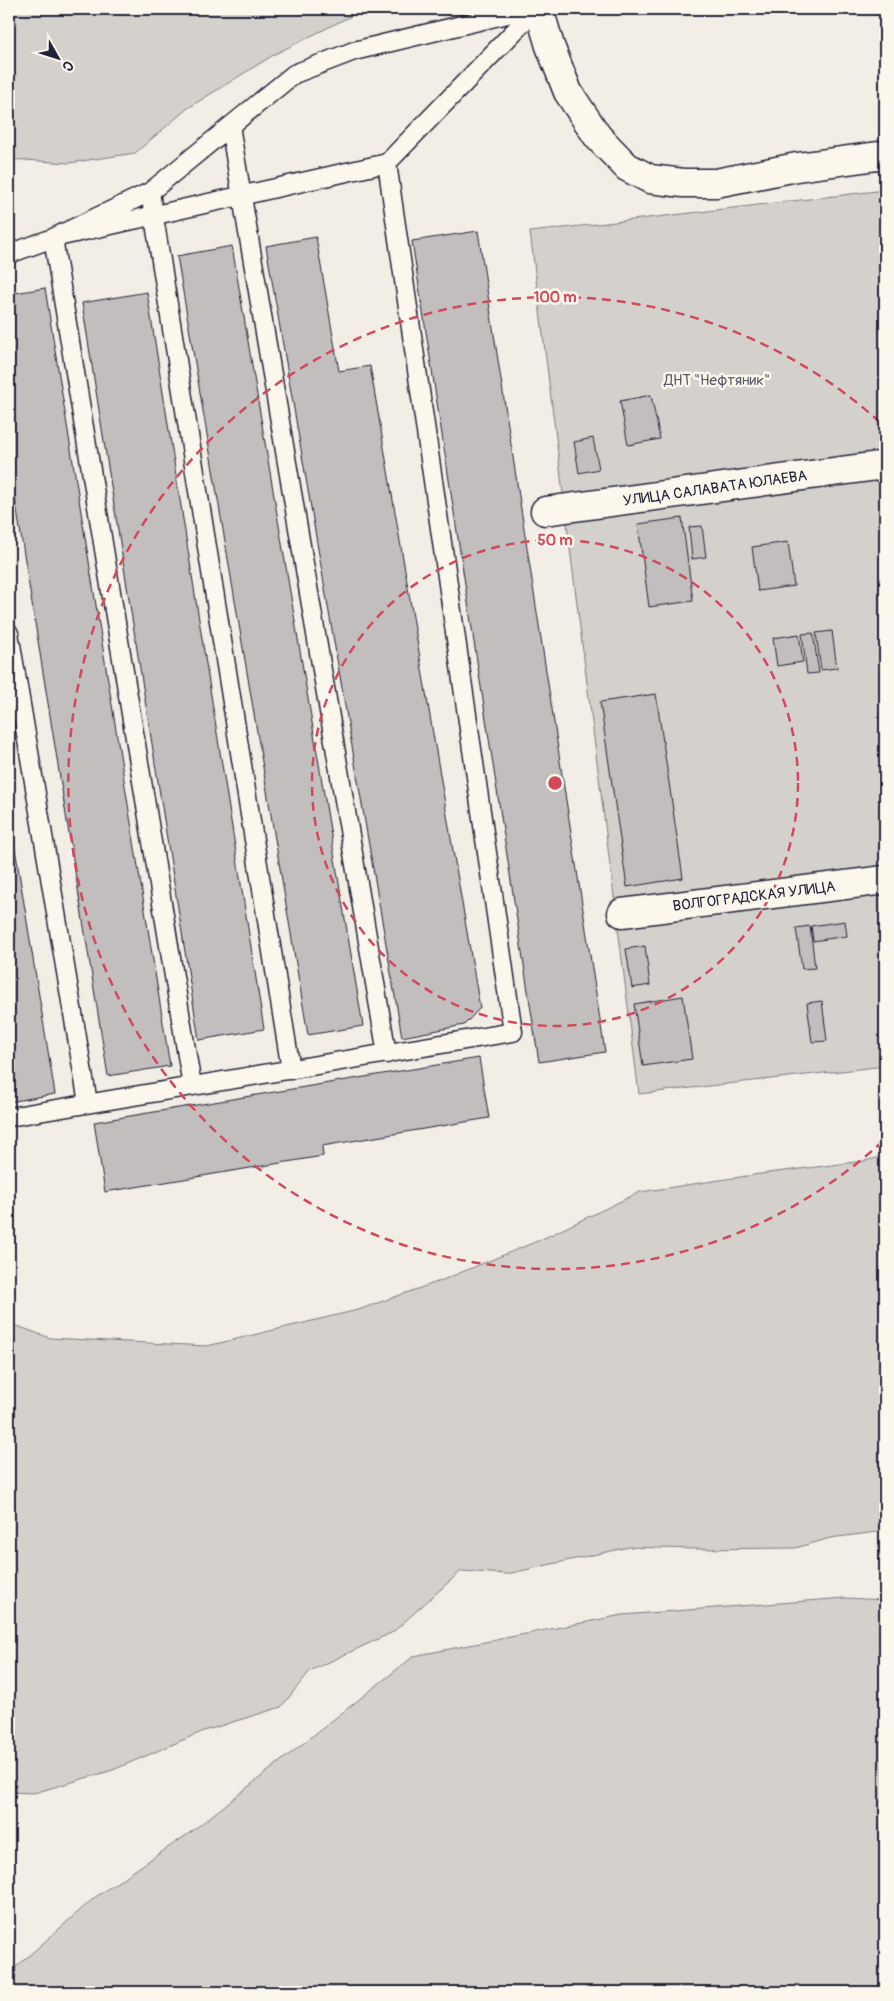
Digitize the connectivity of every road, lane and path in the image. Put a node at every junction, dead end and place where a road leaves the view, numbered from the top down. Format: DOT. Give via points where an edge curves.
graph roads {
  1 [pos="528,9"];
  2 [pos="538,9"];
  3 [pos="230,126"];
  4 [pos="885,155"];
  5 [pos="387,163"];
  6 [pos="150,192"];
  7 [pos="242,195"];
  8 [pos="153,216"];
  9 [pos="53,238"];
  10 [pos="9,254"];
  11 [pos="885,465"];
  12 [pos="545,511"];
  13 [pos="9,633"];
  14 [pos="885,880"];
  15 [pos="622,913"];
  16 [pos="387,1054"];
  17 [pos="291,1070"];
  18 [pos="192,1086"];
  19 [pos="88,1103"];
  20 [pos="9,1117"];
  1 -- 3 [label="lane" via="354,51 294,74"];
  2 -- 4 [label="street" via="568,92 598,137 627,166 650,179 716,183 797,166"];
  2 -- 5 [label="lane"];
  3 -- 6 [label="lane"];
  3 -- 7 [label="lane"];
  5 -- 7 [label="lane"];
  5 -- 16 [label="lane" via="513,1032"];
  6 -- 8 [label="lane"];
  6 -- 9 [label="lane"];
  7 -- 8 [label="lane"];
  7 -- 16 [label="lane"];
  8 -- 9 [label="lane"];
  8 -- 17 [label="lane"];
  9 -- 10 [label="lane"];
  9 -- 18 [label="lane"];
  11 -- 12 [label="street, УЛИЦА САЛАВАТА ЮЛАЕВА"];
  13 -- 19 [label="lane"];
  14 -- 15 [label="street, ВОЛГОГРАДСКАЯ УЛИЦА"];
  16 -- 17 [label="lane"];
  17 -- 18 [label="lane"];
  18 -- 19 [label="lane"];
  19 -- 20 [label="lane"];
}
